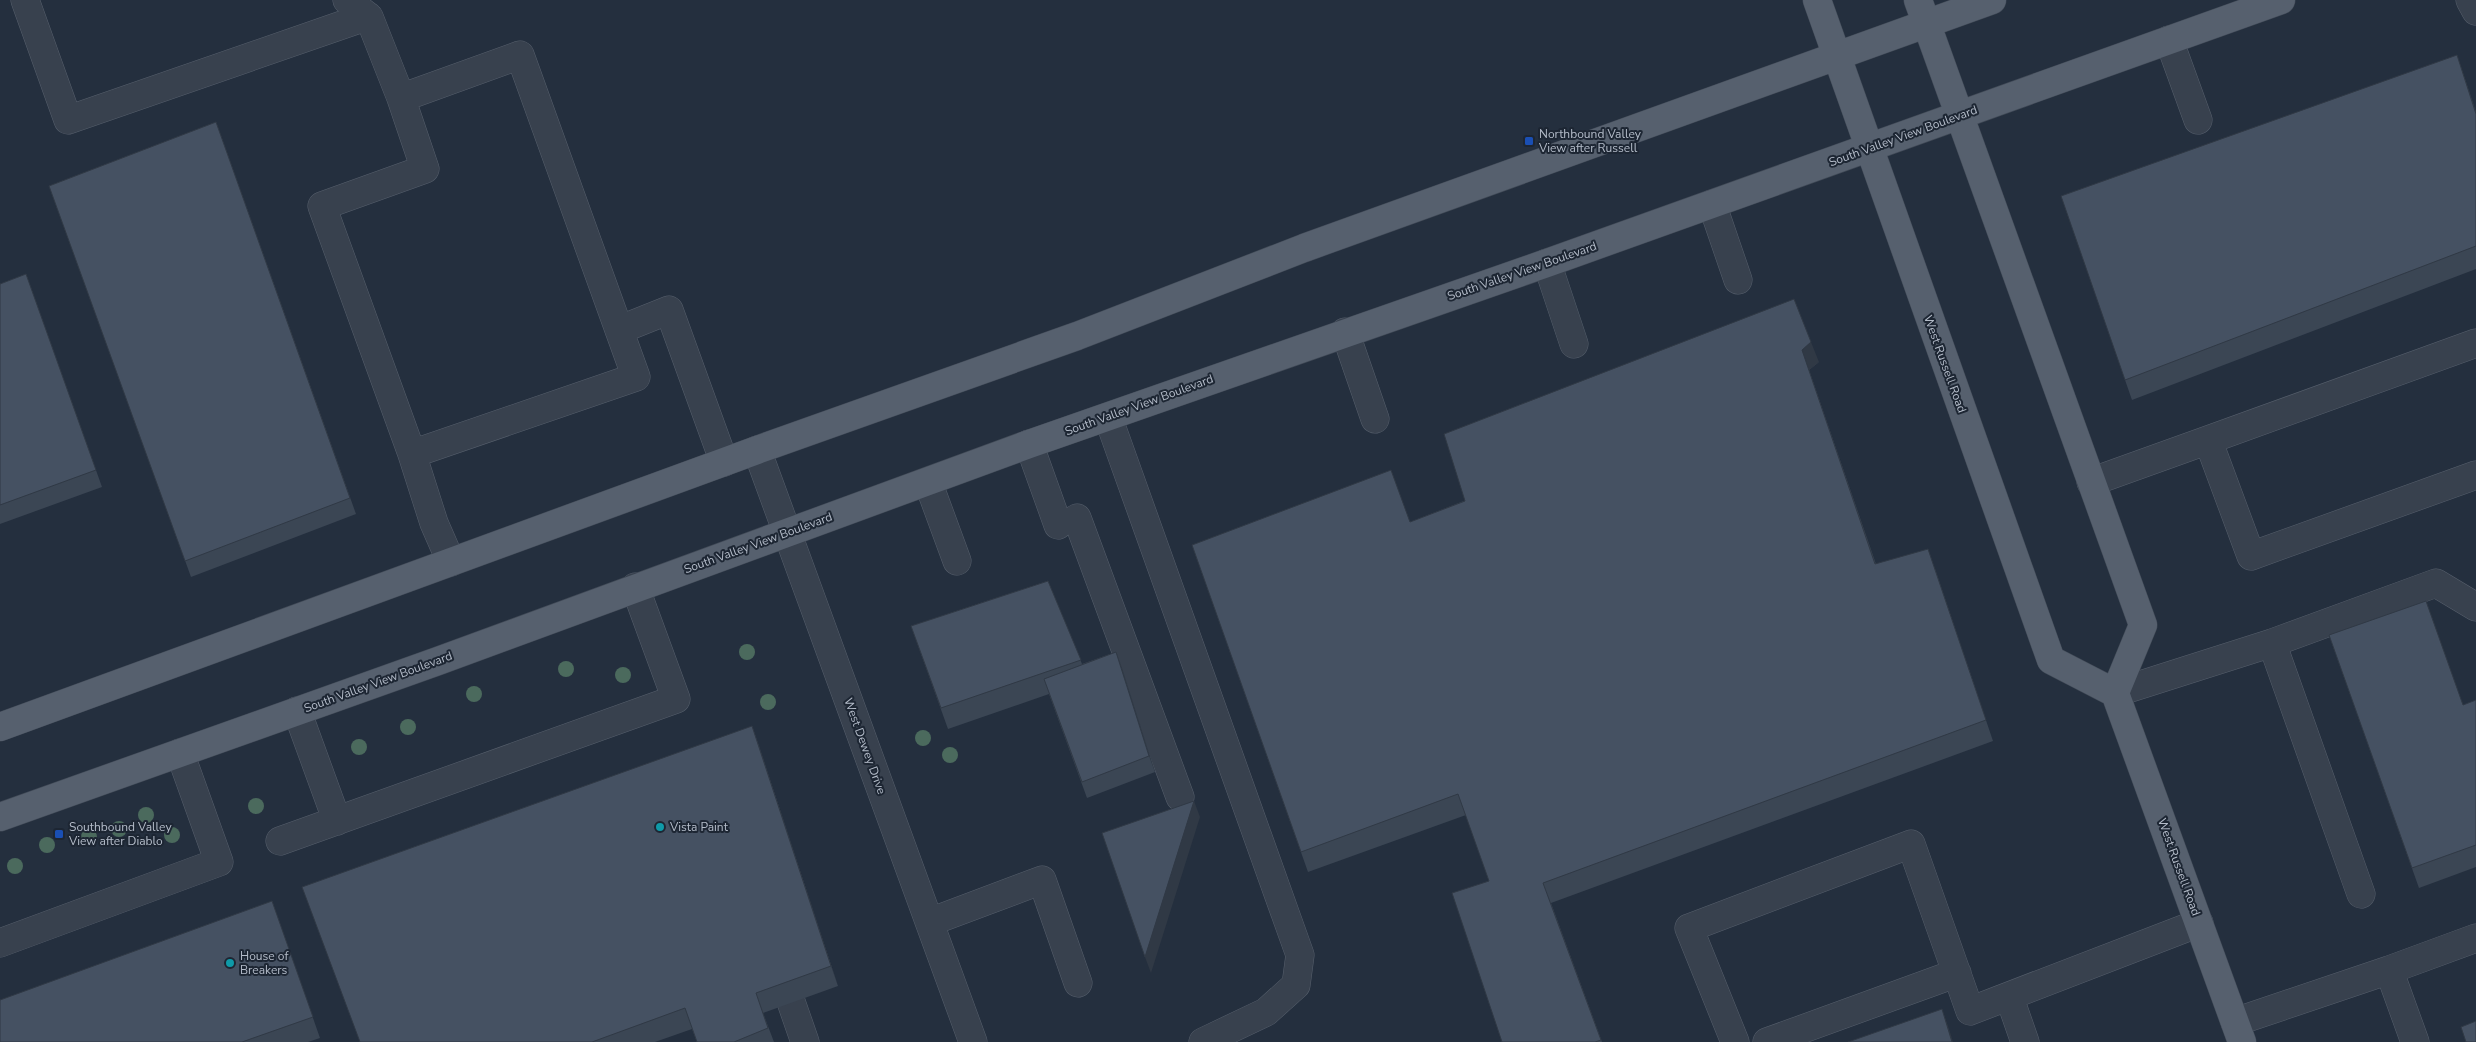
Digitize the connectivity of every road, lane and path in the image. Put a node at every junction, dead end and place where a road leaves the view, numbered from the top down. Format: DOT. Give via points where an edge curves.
graph roads {
  1 [pos="25,0"];
  2 [pos="1817,0"];
  3 [pos="1992,0"];
  4 [pos="2281,0"];
  5 [pos="2470,0"];
  6 [pos="358,8"];
  7 [pos="2476,11"];
  8 [pos="1922,12"];
  9 [pos="2169,40"];
  10 [pos="1836,56"];
  11 [pos="401,98"];
  12 [pos="1960,115"];
  13 [pos="2198,120"];
  14 [pos="1868,148"];
  15 [pos="1712,204"];
  16 [pos="1547,263"];
  17 [pos="1738,280"];
  18 [pos="619,330"];
  19 [pos="1345,332"];
  20 [pos="2476,343"];
  21 [pos="1574,344"];
  22 [pos="1108,416"];
  23 [pos="1375,418"];
  24 [pos="2208,440"];
  25 [pos="1029,444"];
  26 [pos="757,450"];
  27 [pos="412,454"];
  28 [pos="724,462"];
  29 [pos="2476,475"];
  30 [pos="928,482"];
  31 [pos="2091,482"];
  32 [pos="787,532"];
  33 [pos="957,561"];
  34 [pos="451,562"];
  35 [pos="635,587"];
  36 [pos="2476,607"];
  37 [pos="2272,643"];
  38 [pos="2114,693"];
  39 [pos="297,711"];
  40 [pos="0,727"];
  41 [pos="180,753"];
  42 [pos="1180,797"];
  43 [pos="0,817"];
  44 [pos="337,821"];
  45 [pos="280,841"];
  46 [pos="2362,894"];
  47 [pos="930,922"];
  48 [pos="2199,922"];
  49 [pos="2476,938"];
  50 [pos="0,943"];
  51 [pos="2389,970"];
  52 [pos="1957,972"];
  53 [pos="1078,983"];
  54 [pos="788,993"];
  55 [pos="2009,996"];
  56 [pos="2239,1032"];
  57 [pos="964,1040"];
  58 [pos="805,1042"];
  59 [pos="1203,1042"];
  60 [pos="1736,1042"];
  61 [pos="1767,1042"];
  62 [pos="2024,1042"];
  63 [pos="2415,1042"];
  1 -- 6 [label="street" via="68,120"];
  2 -- 10 [label="main road, West Russell Road"];
  3 -- 8 [label="main road"];
  4 -- 9 [label="main road, South Valley View Boulevard"];
  5 -- 7 [label="street"];
  6 -- 11 [label="street"];
  8 -- 10 [label="main road"];
  8 -- 12 [label="main road"];
  9 -- 12 [label="main road, South Valley View Boulevard"];
  9 -- 13 [label="street"];
  10 -- 14 [label="main road, West Russell Road"];
  10 -- 26 [label="main road" via="1304,248 1077,336"];
  11 -- 18 [label="street" via="520,55"];
  11 -- 27 [label="street" via="425,169 322,206"];
  12 -- 14 [label="main road, South Valley View Boulevard"];
  12 -- 31 [label="main road"];
  14 -- 15 [label="main road, South Valley View Boulevard"];
  14 -- 38 [label="main road, West Russell Road" via="2051,660"];
  15 -- 16 [label="main road, South Valley View Boulevard"];
  15 -- 17 [label="street"];
  16 -- 19 [label="main road, South Valley View Boulevard"];
  16 -- 21 [label="street"];
  18 -- 27 [label="street" via="636,377"];
  18 -- 28 [label="street" via="668,310"];
  19 -- 22 [label="main road, South Valley View Boulevard"];
  19 -- 23 [label="street"];
  20 -- 24 [label="street"];
  22 -- 25 [label="main road, South Valley View Boulevard"];
  22 -- 59 [label="street" via="1300,955 1296,985 1266,1012"];
  24 -- 29 [label="street" via="2251,556"];
  24 -- 31 [label="street"];
  25 -- 30 [label="main road, South Valley View Boulevard"];
  25 -- 42 [label="street" via="1068,521"];
  26 -- 28 [label="main road"];
  26 -- 32 [label="street, West Dewey Drive"];
  27 -- 34 [label="street" via="434,523"];
  28 -- 34 [label="main road"];
  30 -- 32 [label="main road, South Valley View Boulevard"];
  30 -- 33 [label="street"];
  31 -- 38 [label="main road" via="2142,625"];
  32 -- 35 [label="main road, South Valley View Boulevard"];
  32 -- 47 [label="street, West Dewey Drive"];
  34 -- 40 [label="main road"];
  35 -- 39 [label="main road, South Valley View Boulevard"];
  35 -- 44 [label="street" via="676,699"];
  36 -- 37 [label="street" via="2436,584"];
  37 -- 38 [label="street"];
  37 -- 46 [label="street"];
  38 -- 48 [label="main road, West Russell Road"];
  39 -- 41 [label="main road, South Valley View Boulevard"];
  39 -- 44 [label="street"];
  41 -- 43 [label="main road, South Valley View Boulevard"];
  41 -- 50 [label="street" via="219,862"];
  44 -- 45 [label="street"];
  47 -- 53 [label="street" via="1042,880"];
  47 -- 57 [label="street, West Dewey Drive"];
  48 -- 55 [label="street"];
  48 -- 56 [label="main road, West Russell Road"];
  49 -- 51 [label="street"];
  51 -- 56 [label="street"];
  51 -- 63 [label="street"];
  52 -- 55 [label="street" via="1970,1011"];
  52 -- 60 [label="street" via="1911,844 1689,928"];
  52 -- 61 [label="street"];
  54 -- 58 [label="street"];
  55 -- 62 [label="street"];
}
